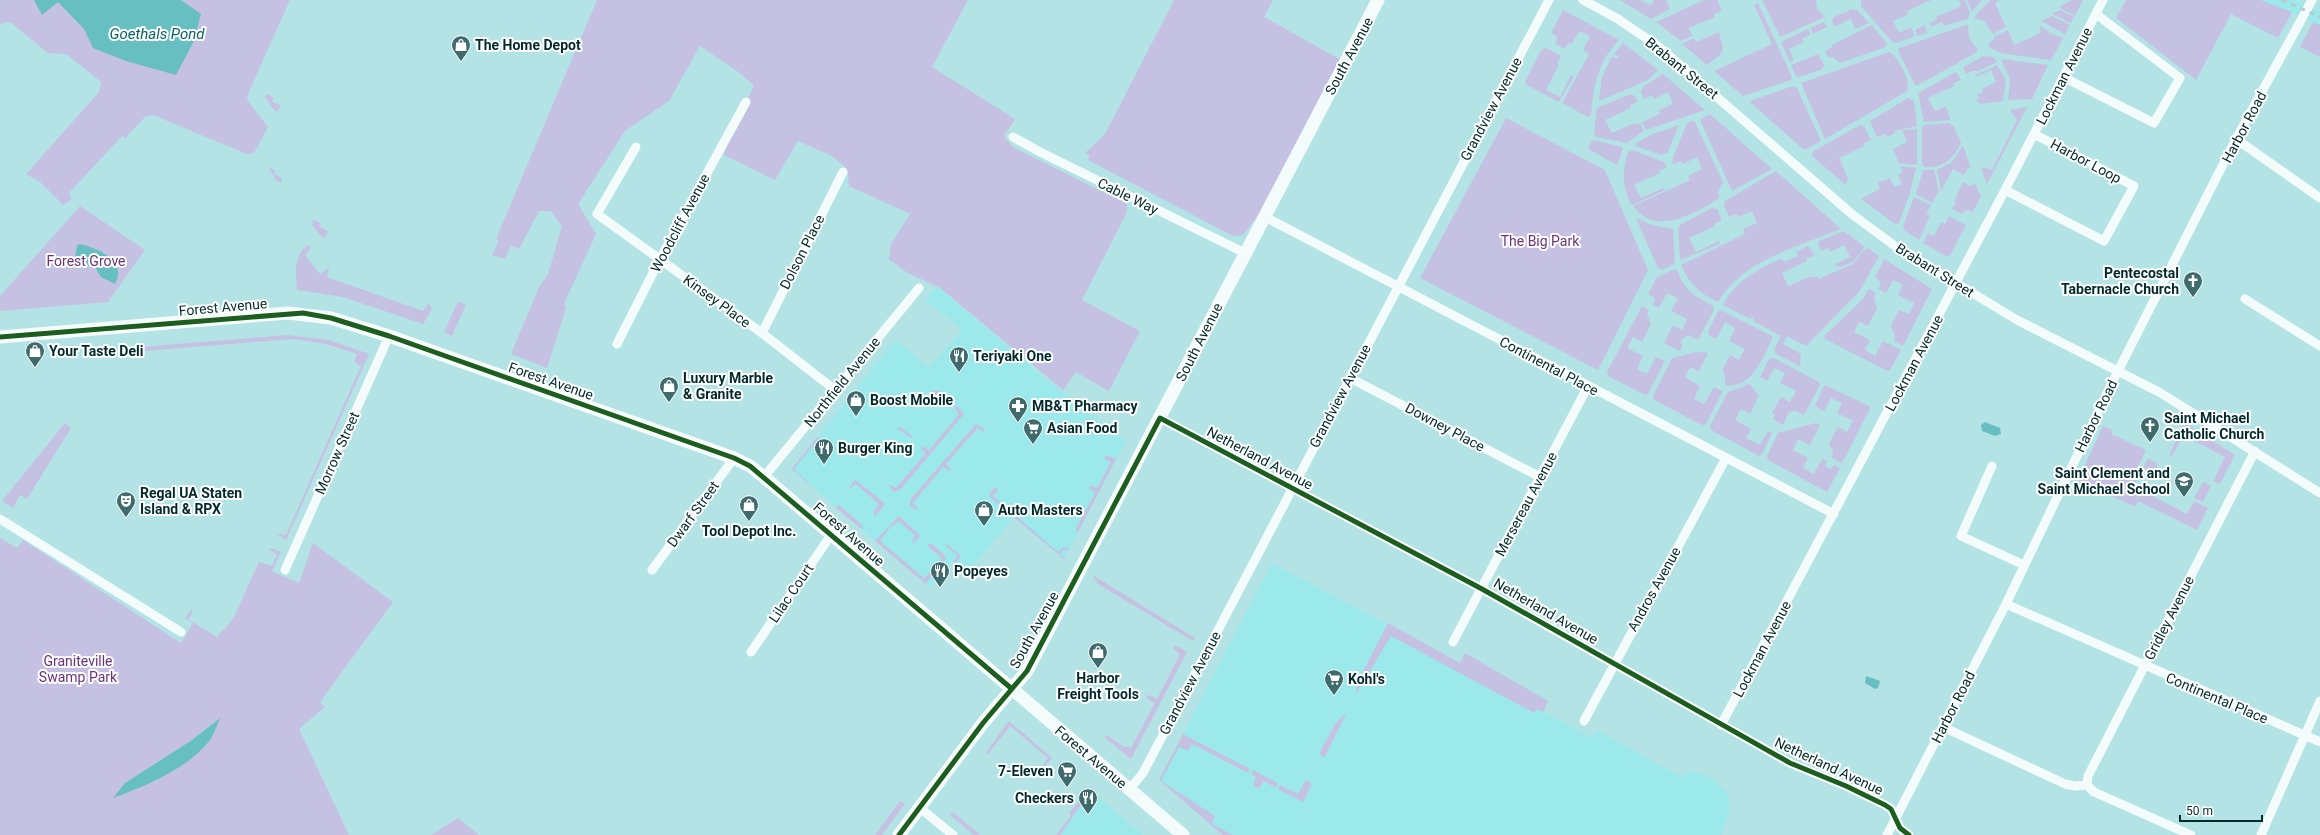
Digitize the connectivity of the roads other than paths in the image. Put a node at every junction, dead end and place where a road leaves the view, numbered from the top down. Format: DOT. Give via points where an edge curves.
graph roads {
  1 [pos="1378,0"];
  2 [pos="1549,0"];
  3 [pos="1583,0"];
  4 [pos="2103,0"];
  5 [pos="2312,0"];
  6 [pos="2096,14"];
  7 [pos="2063,77"];
  8 [pos="746,102"];
  9 [pos="2034,134"];
  10 [pos="1013,137"];
  11 [pos="2236,140"];
  12 [pos="636,147"];
  13 [pos="843,172"];
  14 [pos="2005,190"];
  15 [pos="2320,198"];
  16 [pos="1265,217"];
  17 [pos="1245,253"];
  18 [pos="660,260"];
  19 [pos="1955,284"];
  20 [pos="1397,286"];
  21 [pos="919,288"];
  22 [pos="2244,299"];
  23 [pos="762,333"];
  24 [pos="389,336"];
  25 [pos="0,337"];
  26 [pos="617,344"];
  27 [pos="2320,346"];
  28 [pos="2118,371"];
  29 [pos="1350,378"];
  30 [pos="1588,386"];
  31 [pos="835,390"];
  32 [pos="1160,418"];
  33 [pos="2255,452"];
  34 [pos="734,458"];
  35 [pos="1726,458"];
  36 [pos="1992,466"];
  37 [pos="764,477"];
  38 [pos="1540,477"];
  39 [pos="1291,488"];
  40 [pos="2320,492"];
  41 [pos="1834,514"];
  42 [pos="0,520"];
  43 [pos="831,534"];
  44 [pos="2024,564"];
  45 [pos="285,570"];
  46 [pos="652,570"];
  47 [pos="1482,589"];
  48 [pos="2006,604"];
  49 [pos="181,632"];
  50 [pos="1453,642"];
  51 [pos="750,652"];
  52 [pos="1614,664"];
  53 [pos="2144,666"];
  54 [pos="1012,689"];
  55 [pos="2320,701"];
  56 [pos="1584,721"];
  57 [pos="1722,725"];
  58 [pos="1944,727"];
  59 [pos="2305,735"];
  60 [pos="2320,742"];
  61 [pos="2086,785"];
  62 [pos="1129,790"];
  63 [pos="920,808"];
  64 [pos="1896,817"];
  65 [pos="899,835"];
  66 [pos="953,835"];
  67 [pos="1183,835"];
  68 [pos="1887,835"];
  69 [pos="1909,835"];
  70 [pos="2191,835"];
  71 [pos="2261,835"];
  1 -- 16 [label="main road, South Avenue"];
  2 -- 20 [label="street, Grandview Avenue"];
  3 -- 19 [label="street, Brabant Street" via="1618,19 1659,47 1853,215 1895,246"];
  4 -- 6 [label="street, Lockman Avenue"];
  5 -- 11 [label="street, Harbor Road"];
  6 -- 7 [label="street, Lockman Avenue"];
  6 -- 7 [label="street" via="2180,78 2154,123"];
  7 -- 9 [label="street, Lockman Avenue"];
  8 -- 18 [label="street, Woodcliff Avenue"];
  9 -- 14 [label="street, Lockman Avenue"];
  9 -- 14 [label="street, Harbor Loop" via="2134,186 2104,241"];
  10 -- 17 [label="street, Cable Way"];
  11 -- 15 [label="street"];
  11 -- 28 [label="street, Harbor Road"];
  12 -- 18 [label="street, Kinsey Place" via="597,214"];
  13 -- 23 [label="street, Dolson Place"];
  14 -- 19 [label="street, Lockman Avenue"];
  16 -- 17 [label="main road, South Avenue"];
  16 -- 20 [label="street, Continental Place"];
  17 -- 32 [label="main road, South Avenue"];
  18 -- 23 [label="street, Kinsey Place"];
  18 -- 26 [label="street, Woodcliff Avenue"];
  19 -- 28 [label="street, Brabant Street" via="2052,339"];
  19 -- 41 [label="street, Lockman Avenue"];
  20 -- 29 [label="street, Grandview Avenue"];
  20 -- 30 [label="street, Continental Place"];
  21 -- 31 [label="street, Northfield Avenue"];
  22 -- 27 [label="street"];
  23 -- 31 [label="street, Kinsey Place"];
  24 -- 25 [label="main road, Forest Avenue" via="331,318 296,313"];
  24 -- 34 [label="main road, Forest Avenue"];
  24 -- 45 [label="street, Morrow Street"];
  28 -- 33 [label="street, Brabant Street" via="2181,405"];
  28 -- 44 [label="street, Harbor Road"];
  29 -- 38 [label="street, Downey Place"];
  29 -- 39 [label="street, Grandview Avenue"];
  30 -- 35 [label="street, Continental Place"];
  30 -- 38 [label="street, Mersereau Avenue"];
  31 -- 37 [label="street, Northfield Avenue"];
  32 -- 39 [label="street, Netherland Avenue"];
  32 -- 54 [label="main road, South Avenue" via="1027,671"];
  33 -- 40 [label="street, Brabant Street"];
  33 -- 53 [label="street, Gridley Avenue"];
  34 -- 37 [label="main road, Forest Avenue"];
  34 -- 46 [label="street, Dwarf Street"];
  35 -- 41 [label="street, Continental Place"];
  35 -- 52 [label="street, Andros Avenue"];
  36 -- 44 [label="street" via="1960,536"];
  37 -- 43 [label="main road, Forest Avenue"];
  38 -- 47 [label="street, Mersereau Avenue"];
  39 -- 47 [label="street, Netherland Avenue"];
  39 -- 62 [label="street, Grandview Avenue" via="1143,773"];
  41 -- 57 [label="street, Lockman Avenue"];
  42 -- 49 [label="street"];
  43 -- 51 [label="street, Lilac Court"];
  43 -- 54 [label="main road, Forest Avenue"];
  44 -- 48 [label="street, Harbor Road"];
  47 -- 50 [label="street, Mersereau Avenue"];
  47 -- 52 [label="street, Netherland Avenue"];
  48 -- 53 [label="street, Continental Place"];
  48 -- 58 [label="street, Harbor Road"];
  52 -- 56 [label="street, Andros Avenue"];
  52 -- 57 [label="street, Netherland Avenue"];
  53 -- 59 [label="street, Continental Place"];
  53 -- 61 [label="street, Gridley Avenue" via="2088,776"];
  54 -- 62 [label="main road, Forest Avenue"];
  54 -- 63 [label="main road, South Avenue" via="983,723"];
  55 -- 59 [label="street"];
  57 -- 64 [label="street, Netherland Avenue" via="1790,763 1885,805"];
  58 -- 61 [label="street" via="2065,784"];
  58 -- 64 [label="street, Harbor Road"];
  59 -- 60 [label="street, Continental Place"];
  59 -- 71 [label="street"];
  61 -- 70 [label="street" via="2094,792"];
  62 -- 67 [label="main road, Forest Avenue"];
  63 -- 65 [label="main road, South Avenue"];
  63 -- 66 [label="street"];
  64 -- 68 [label="street, Harbor Road"];
  64 -- 69 [label="street, Netherland Avenue" via="1900,828"];
}
